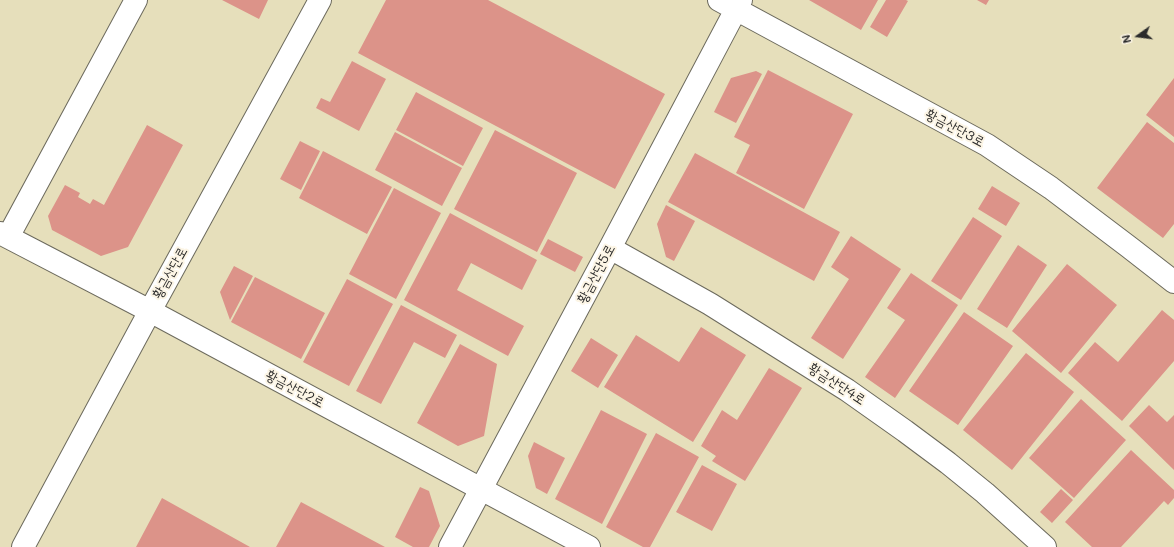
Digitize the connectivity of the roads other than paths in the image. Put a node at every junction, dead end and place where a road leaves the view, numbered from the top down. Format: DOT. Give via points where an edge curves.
graph roads {
  1 [pos="136,0"];
  2 [pos="320,0"];
  3 [pos="732,3"];
  4 [pos="4,235"];
  5 [pos="610,248"];
  6 [pos="1174,282"];
  7 [pos="150,310"];
  8 [pos="480,489"];
  9 [pos="23,547"];
  10 [pos="450,547"];
  11 [pos="589,547"];
  12 [pos="1045,547"];
  1 -- 4 [label="street"];
  2 -- 7 [label="street, 황금산단로"];
  3 -- 5 [label="street, 황금산단5로"];
  3 -- 6 [label="street, 황금산단3로" via="987,145 1051,188"];
  4 -- 7 [label="street, 황금산단2로"];
  5 -- 8 [label="street, 황금산단5로"];
  5 -- 12 [label="street, 황금산단4로" via="710,304 847,390 954,468"];
  7 -- 8 [label="street, 황금산단2로"];
  7 -- 9 [label="street, 황금산단로"];
  8 -- 10 [label="street, 황금산단5로"];
  8 -- 11 [label="street, 황금산단2로"];
}
